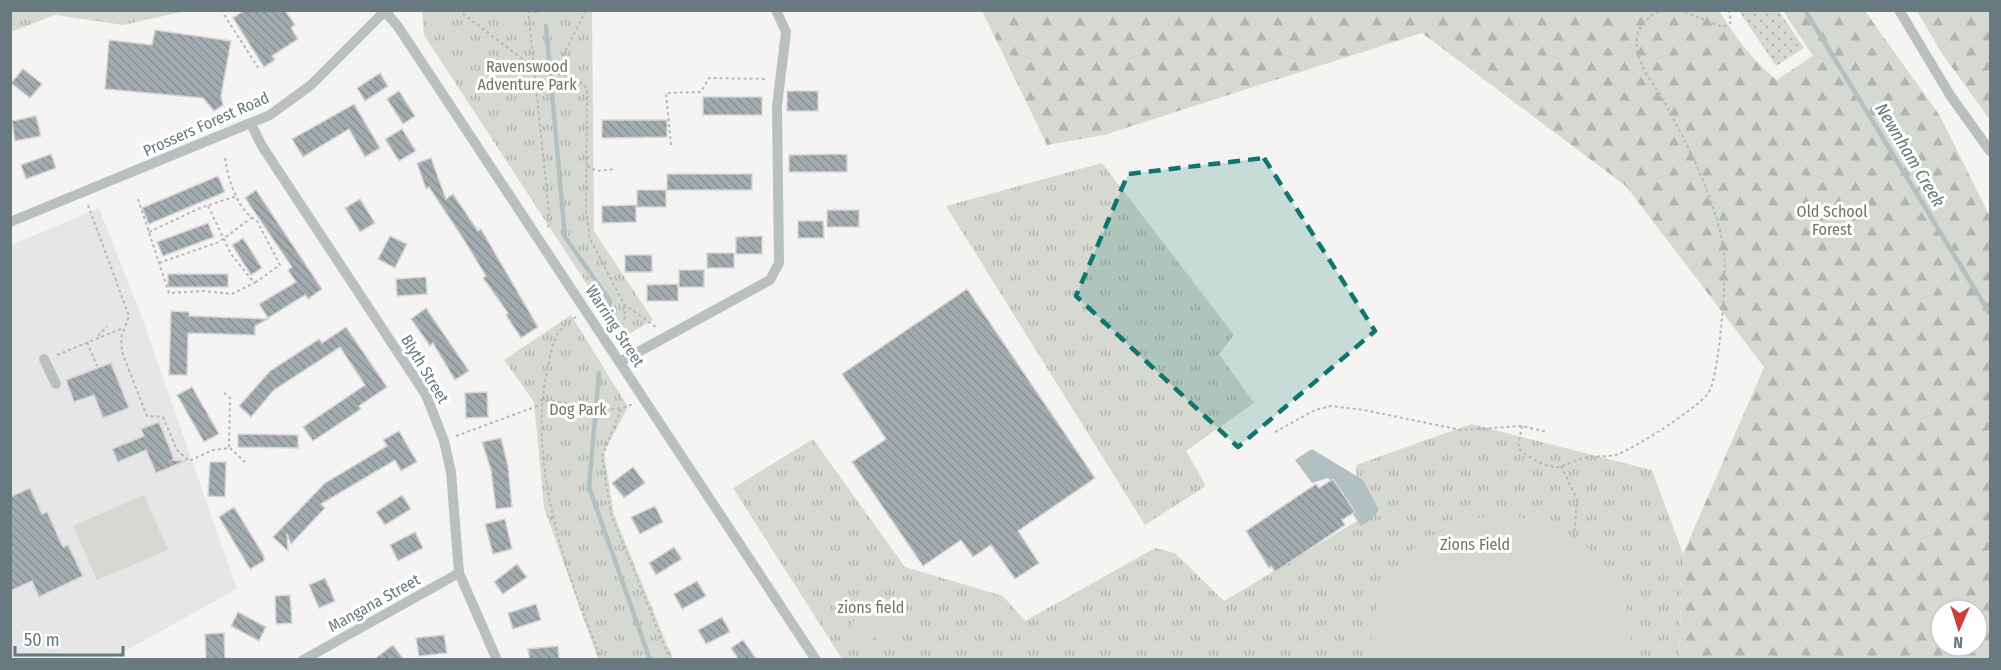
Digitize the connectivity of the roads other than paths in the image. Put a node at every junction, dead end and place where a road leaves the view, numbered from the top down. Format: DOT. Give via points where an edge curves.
graph roads {
  1 [pos="776,10"];
  2 [pos="1899,10"];
  3 [pos="386,11"];
  4 [pos="251,124"];
  5 [pos="1990,151"];
  6 [pos="11,221"];
  7 [pos="49,360"];
  8 [pos="620,362"];
  9 [pos="56,384"];
  10 [pos="459,573"];
  11 [pos="303,660"];
  12 [pos="496,660"];
  13 [pos="816,660"];
  1 -- 8 [label="street" via="786,32 779,79 776,273 770,280"];
  2 -- 5 [label="street" via="1950,95"];
  3 -- 4 [label="street, Prossers Forest Road" via="296,99"];
  3 -- 8 [label="street, Warring Street"];
  4 -- 6 [label="street, Prossers Forest Road"];
  4 -- 10 [label="street, Blyth Street" via="426,395 451,472"];
  7 -- 9 [label="street"];
  8 -- 13 [label="street, Warring Street"];
  10 -- 11 [label="street, Mangana Street"];
  10 -- 12 [label="street, Blyth Street"];
}
